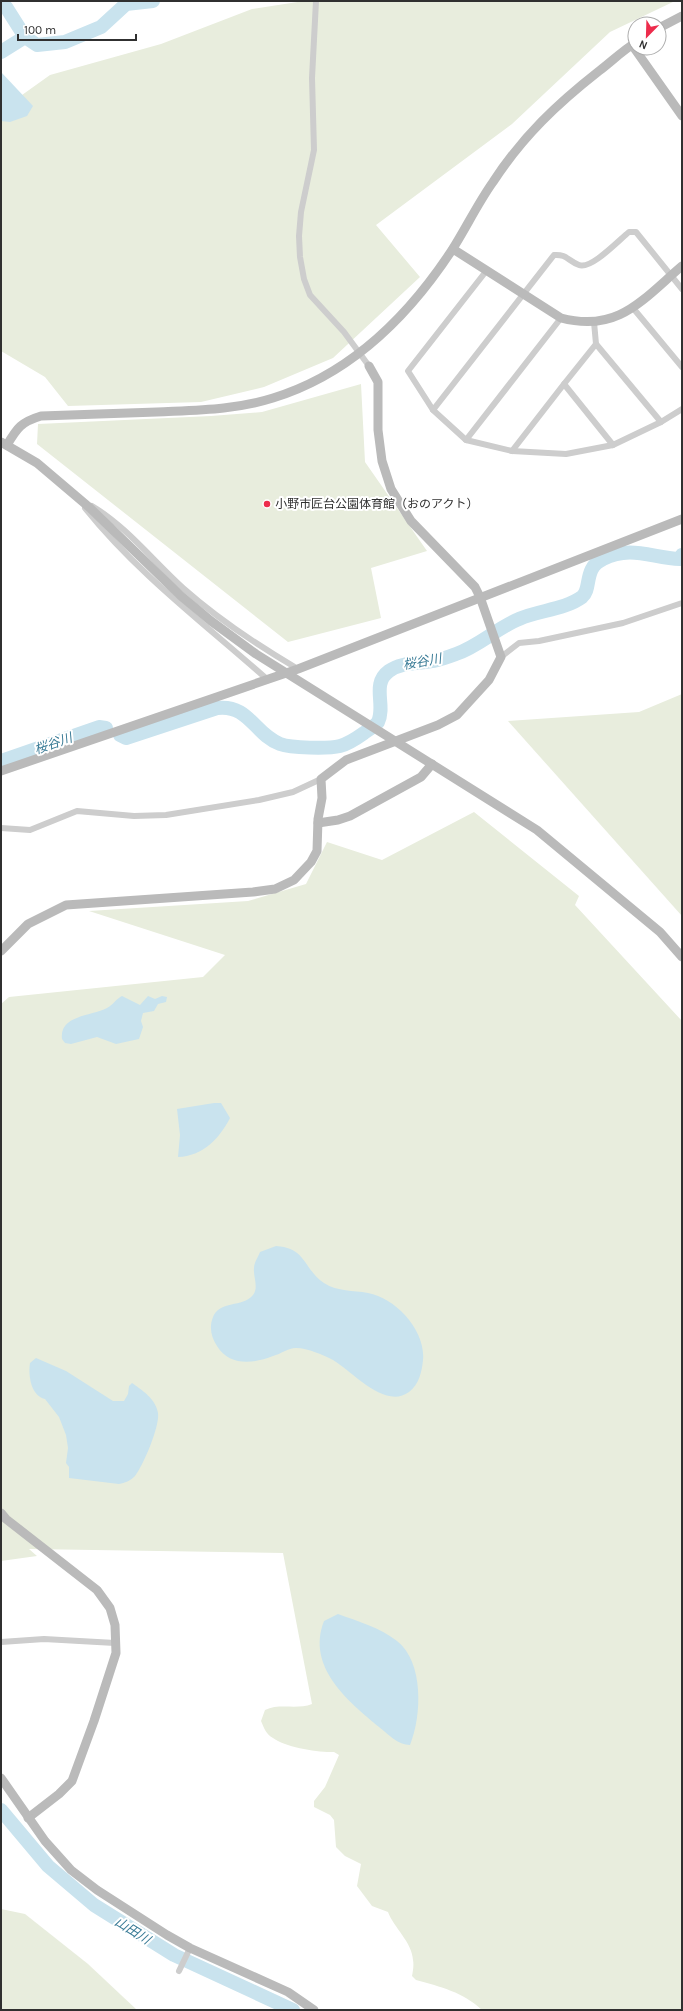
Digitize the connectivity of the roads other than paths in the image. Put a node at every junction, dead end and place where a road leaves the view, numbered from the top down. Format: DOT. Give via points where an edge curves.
graph roads {
  1 [pos="316,1"];
  2 [pos="682,16"];
  3 [pos="667,24"];
  4 [pos="627,50"];
  5 [pos="642,56"];
  6 [pos="682,116"];
  7 [pos="453,249"];
  8 [pos="682,266"];
  9 [pos="487,270"];
  10 [pos="671,276"];
  11 [pos="682,289"];
  12 [pos="524,294"];
  13 [pos="633,308"];
  14 [pos="561,318"];
  15 [pos="594,322"];
  16 [pos="596,344"];
  17 [pos="370,366"];
  18 [pos="682,367"];
  19 [pos="564,384"];
  20 [pos="682,409"];
  21 [pos="434,410"];
  22 [pos="660,422"];
  23 [pos="466,440"];
  24 [pos="4,444"];
  25 [pos="614,444"];
  26 [pos="512,451"];
  27 [pos="75,496"];
  28 [pos="682,519"];
  29 [pos="480,597"];
  30 [pos="682,603"];
  31 [pos="501,658"];
  32 [pos="298,669"];
  33 [pos="268,680"];
  34 [pos="430,762"];
  35 [pos="1,770"];
  36 [pos="321,779"];
  37 [pos="318,823"];
  38 [pos="1,828"];
  39 [pos="1,951"];
  40 [pos="682,957"];
  41 [pos="1,1513"];
  42 [pos="1,1642"];
  43 [pos="115,1643"];
  44 [pos="1,1778"];
  45 [pos="28,1818"];
  46 [pos="190,1948"];
  47 [pos="179,1971"];
  48 [pos="314,2010"];
  1 -- 17 [label="street" via="312,78 314,150 301,212 300,257 310,295 344,332"];
  2 -- 3 [label="street"];
  4 -- 7 [label="street" via="556,106 536,126 492,182"];
  5 -- 6 [label="street"];
  7 -- 9 [label="street"];
  7 -- 24 [label="street" via="396,322 352,359 298,390 225,409 41,416 26,421"];
  8 -- 10 [label="street"];
  9 -- 12 [label="street"];
  9 -- 21 [label="street" via="408,371"];
  10 -- 11 [label="street"];
  10 -- 12 [label="street" via="636,232 629,232 589,265 580,266 562,254 554,255"];
  10 -- 13 [label="street"];
  12 -- 14 [label="street"];
  12 -- 21 [label="street"];
  13 -- 15 [label="street" via="615,318"];
  13 -- 18 [label="street"];
  14 -- 15 [label="street" via="576,322"];
  14 -- 23 [label="street"];
  15 -- 16 [label="street"];
  16 -- 19 [label="street"];
  16 -- 22 [label="street"];
  17 -- 29 [label="street" via="378,382 378,430 382,462 391,489 412,521 475,587"];
  19 -- 25 [label="street"];
  19 -- 26 [label="street"];
  20 -- 22 [label="street"];
  21 -- 23 [label="street"];
  22 -- 25 [label="street"];
  23 -- 26 [label="street"];
  24 -- 27 [label="street" via="37,463"];
  25 -- 26 [label="street" via="566,454"];
  27 -- 32 [label="street" via="107,515 209,610 240,633"];
  27 -- 33 [label="street" via="99,526 162,590"];
  27 -- 34 [label="street" via="211,622 262,658"];
  28 -- 29 [label="street"];
  29 -- 31 [label="street"];
  29 -- 32 [label="street"];
  30 -- 31 [label="street" via="623,623 519,643"];
  31 -- 36 [label="street" via="489,680 457,715 438,725 346,760"];
  32 -- 33 [label="street"];
  33 -- 35 [label="street"];
  34 -- 37 [label="street" via="421,777 350,816"];
  34 -- 40 [label="street" via="537,830 660,932"];
  36 -- 37 [label="street" via="322,798"];
  36 -- 38 [label="street" via="293,792 259,800 166,815 134,816 77,811 30,830"];
  37 -- 39 [label="street" via="317,851 311,862 294,880 275,889 66,905 28,924"];
  41 -- 43 [label="street" via="97,1590 110,1608 115,1626"];
  42 -- 43 [label="street" via="44,1639"];
  43 -- 45 [label="street" via="116,1653 72,1781"];
  44 -- 45 [label="street"];
  45 -- 46 [label="street" via="71,1870 121,1906"];
  46 -- 47 [label="street"];
  46 -- 48 [label="street" via="288,1992"];
}
